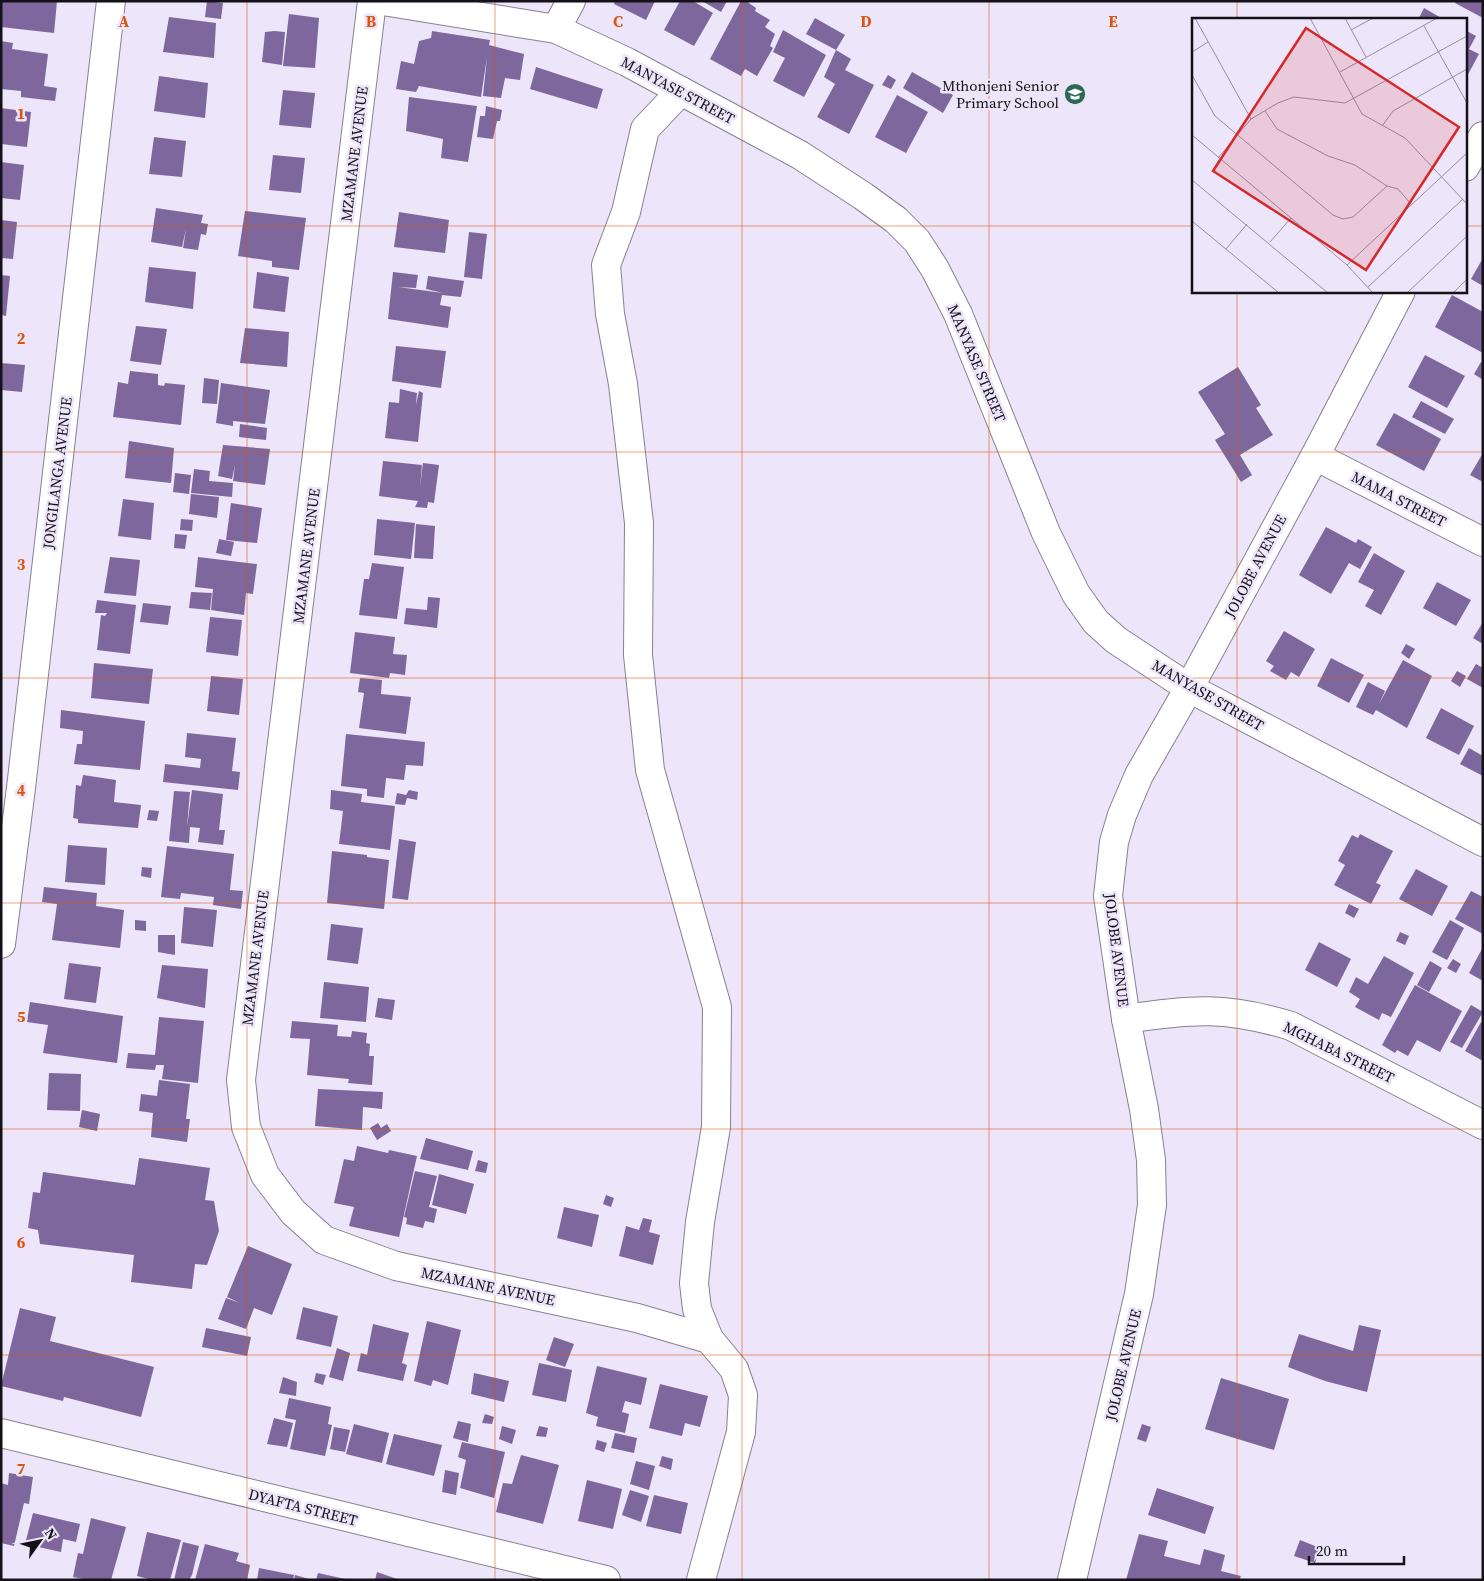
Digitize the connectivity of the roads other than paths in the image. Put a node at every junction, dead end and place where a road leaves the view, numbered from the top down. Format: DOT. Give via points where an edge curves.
graph roads {
  1 [pos="111,1"];
  2 [pos="372,1"];
  3 [pos="383,1"];
  4 [pos="571,1"];
  5 [pos="556,29"];
  6 [pos="681,91"];
  7 [pos="1483,136"];
  8 [pos="1466,165"];
  9 [pos="1400,292"];
  10 [pos="1315,456"];
  11 [pos="1483,542"];
  12 [pos="1189,688"];
  13 [pos="11,786"];
  14 [pos="1483,842"];
  15 [pos="1,944"];
  16 [pos="1126,1019"];
  17 [pos="1483,1125"];
  18 [pos="709,1339"];
  19 [pos="1,1434"];
  20 [pos="606,1580"];
  21 [pos="701,1580"];
  22 [pos="1072,1580"];
  1 -- 13 [label="street, JONGILANGA AVENUE"];
  2 -- 18 [label="street, MZAMANE AVENUE" via="241,1080 246,1127 266,1174 293,1212 324,1240 396,1266 637,1318"];
  3 -- 5 [label="street, MANYASE STREET"];
  4 -- 5 [label="street"];
  5 -- 6 [label="street, MANYASE STREET"];
  6 -- 12 [label="street, MANYASE STREET" via="832,175 896,220 917,241 958,314 1046,533 1076,594 1096,622 1116,640"];
  6 -- 18 [label="street" via="645,129 626,212 606,265 638,523 638,654 650,770 717,1007 716,1127 700,1222 694,1283 697,1309"];
  7 -- 8 [label="street"];
  9 -- 10 [label="street, JOLOBE AVENUE"];
  10 -- 11 [label="street, MAMA STREET"];
  10 -- 12 [label="street, JOLOBE AVENUE"];
  12 -- 14 [label="street, MANYASE STREET"];
  12 -- 16 [label="street, JOLOBE AVENUE" via="1139,775 1114,842 1108,896"];
  13 -- 15 [label="street, JONGILANGA AVENUE"];
  16 -- 17 [label="street, MGHABA STREET" via="1184,1010 1258,1016 1291,1026"];
  16 -- 22 [label="street, JOLOBE AVENUE" via="1149,1143 1152,1205 1139,1294"];
  18 -- 21 [label="street" via="734,1369 743,1395 741,1432"];
  19 -- 20 [label="street, DYAFTA STREET"];
}
